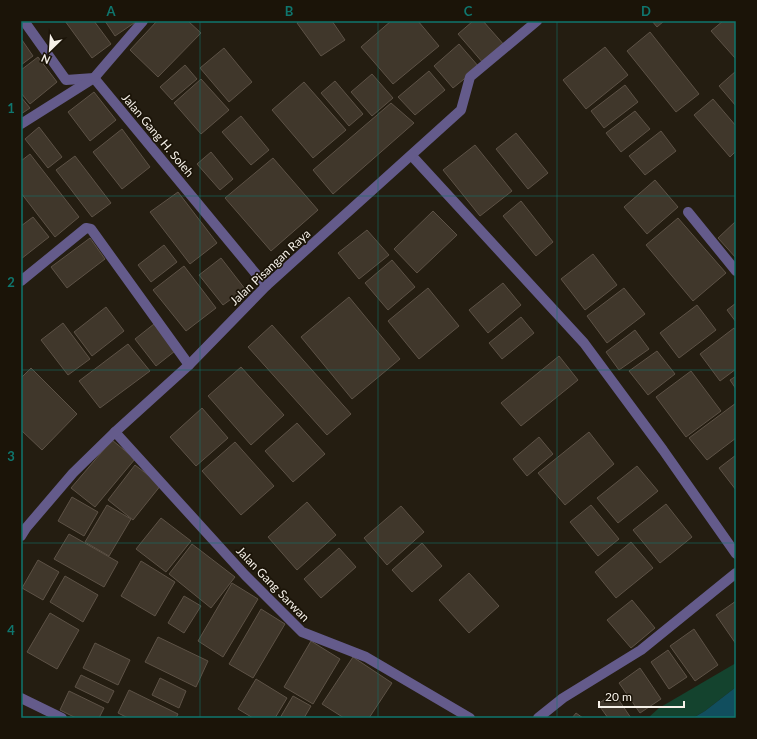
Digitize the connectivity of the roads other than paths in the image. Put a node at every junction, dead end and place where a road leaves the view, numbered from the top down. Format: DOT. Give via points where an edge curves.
graph roads {
  1 [pos="24,21"];
  2 [pos="143,21"];
  3 [pos="537,21"];
  4 [pos="94,78"];
  5 [pos="21,124"];
  6 [pos="412,156"];
  7 [pos="688,212"];
  8 [pos="736,271"];
  9 [pos="21,280"];
  10 [pos="266,286"];
  11 [pos="189,365"];
  12 [pos="115,432"];
  13 [pos="21,536"];
  14 [pos="736,554"];
  15 [pos="736,573"];
  16 [pos="21,698"];
  17 [pos="62,718"];
  18 [pos="470,718"];
  19 [pos="538,718"];
  1 -- 4 [label="street" via="66,80"];
  2 -- 4 [label="street"];
  3 -- 6 [label="street, Jalan Pisangan Raya" via="470,78 461,110"];
  4 -- 5 [label="street"];
  4 -- 10 [label="street, Jalan Gang H. Soleh"];
  6 -- 10 [label="street, Jalan Pisangan Raya"];
  6 -- 14 [label="street" via="584,343"];
  7 -- 8 [label="street"];
  9 -- 11 [label="street" via="86,228 91,229"];
  10 -- 11 [label="street, Jalan Pisangan Raya"];
  11 -- 12 [label="street, Jalan Pisangan Raya"];
  12 -- 13 [label="street, Jalan Pisangan Raya" via="73,473"];
  12 -- 18 [label="street, Jalan Gang Sarwan" via="245,575 302,632 366,657"];
  15 -- 19 [label="street" via="641,650 563,698"];
  16 -- 17 [label="street"];
}
